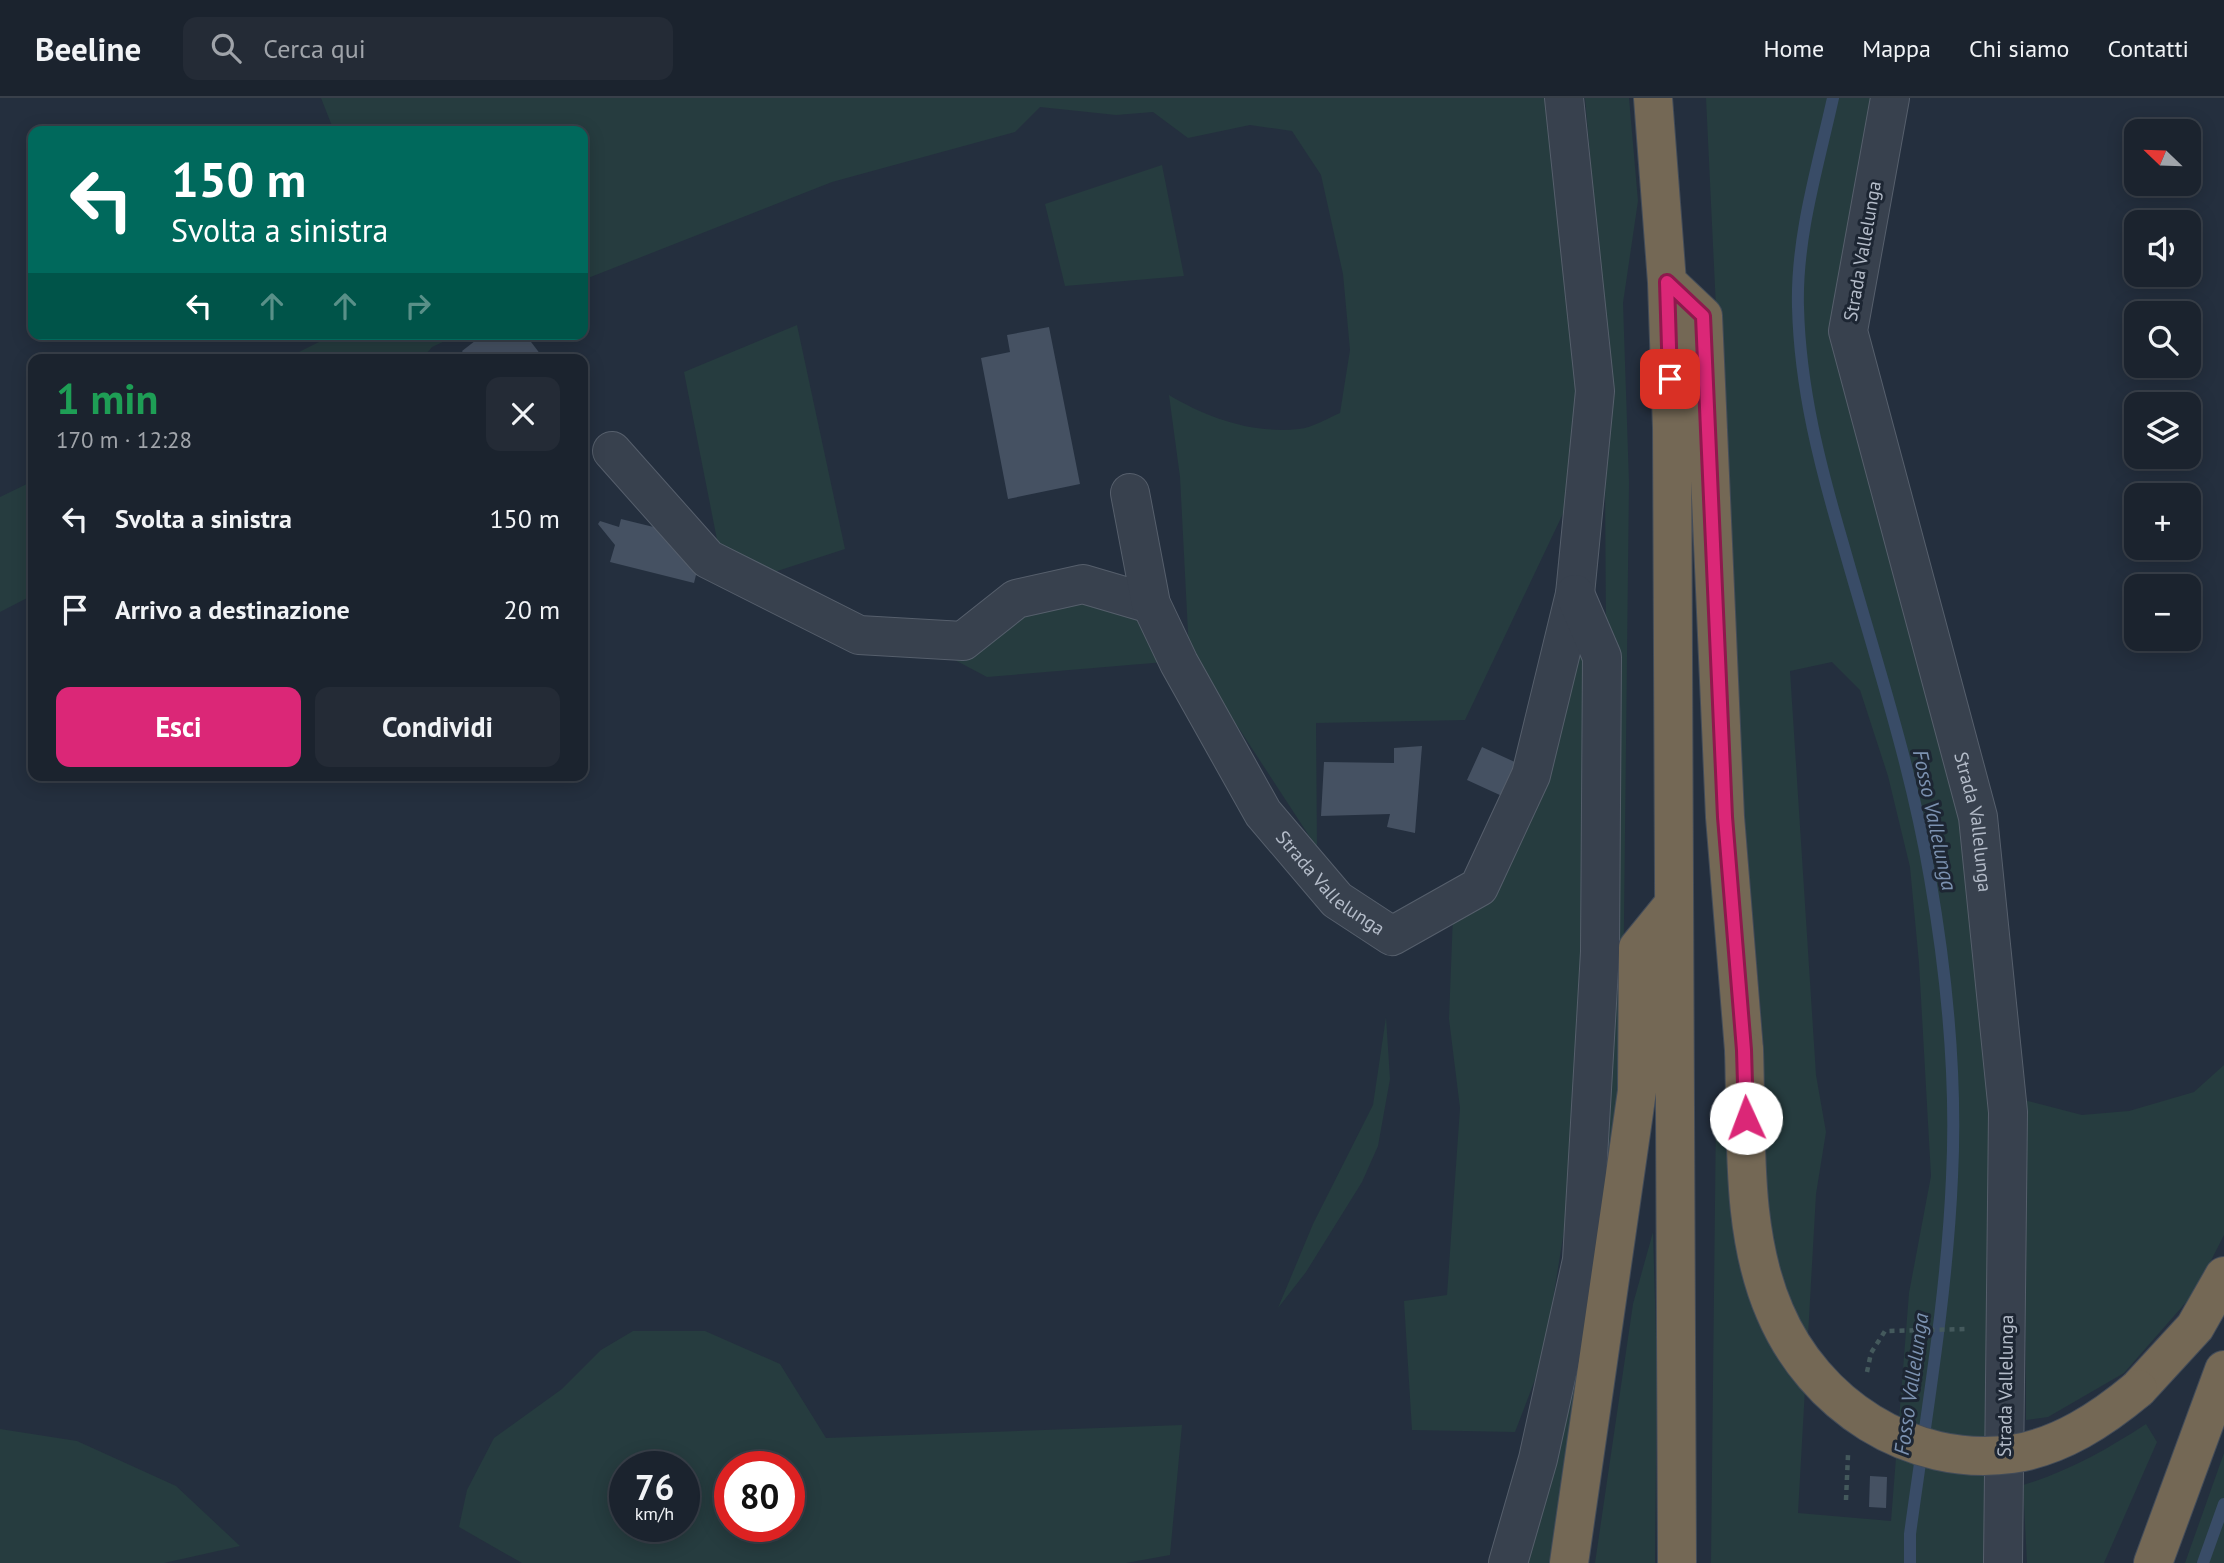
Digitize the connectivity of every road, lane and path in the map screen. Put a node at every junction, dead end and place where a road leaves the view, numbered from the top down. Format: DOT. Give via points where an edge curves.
graph roads {
  1 [pos="1564,98"];
  2 [pos="1653,98"];
  3 [pos="1890,98"];
  4 [pos="1667,282"];
  5 [pos="612,451"];
  6 [pos="1130,493"];
  7 [pos="1575,594"];
  8 [pos="1151,604"];
  9 [pos="1674,905"];
  10 [pos="2224,1276"];
  11 [pos="1979,1328"];
  12 [pos="1906,1331"];
  13 [pos="2224,1370"];
  14 [pos="1508,1563"];
  15 [pos="1569,1563"];
  16 [pos="1677,1563"];
  17 [pos="2003,1563"];
  18 [pos="2153,1563"];
  1 -- 7 [label="street, Strada Vallelunga" via="1595,391"];
  2 -- 4 [label="highway"];
  3 -- 17 [label="street, Strada Vallelunga" via="1848,331 1978,817 2008,1112"];
  4 -- 9 [label="highway"];
  4 -- 10 [label="highway, bridge" via="1703,316 1725,817 1751,1207 1761,1268 1775,1312 1796,1350 1837,1400 1862,1419 1935,1449 2014,1454 2064,1437 2104,1416 2138,1389 2195,1327"];
  5 -- 8 [label="street" via="708,559 859,635 963,640 1016,599 1083,584"];
  6 -- 8 [label="street, Strada Vallelunga"];
  7 -- 8 [label="street, Strada Vallelunga" via="1531,775 1479,887 1392,936 1337,900 1263,813"];
  7 -- 14 [label="street, Strada Vallelunga" via="1602,657 1600,952 1583,1260 1538,1459"];
  9 -- 15 [label="highway" via="1638,948 1637,1091"];
  9 -- 16 [label="highway"];
  11 -- 12 [label="path"];
  13 -- 18 [label="highway"];
}
